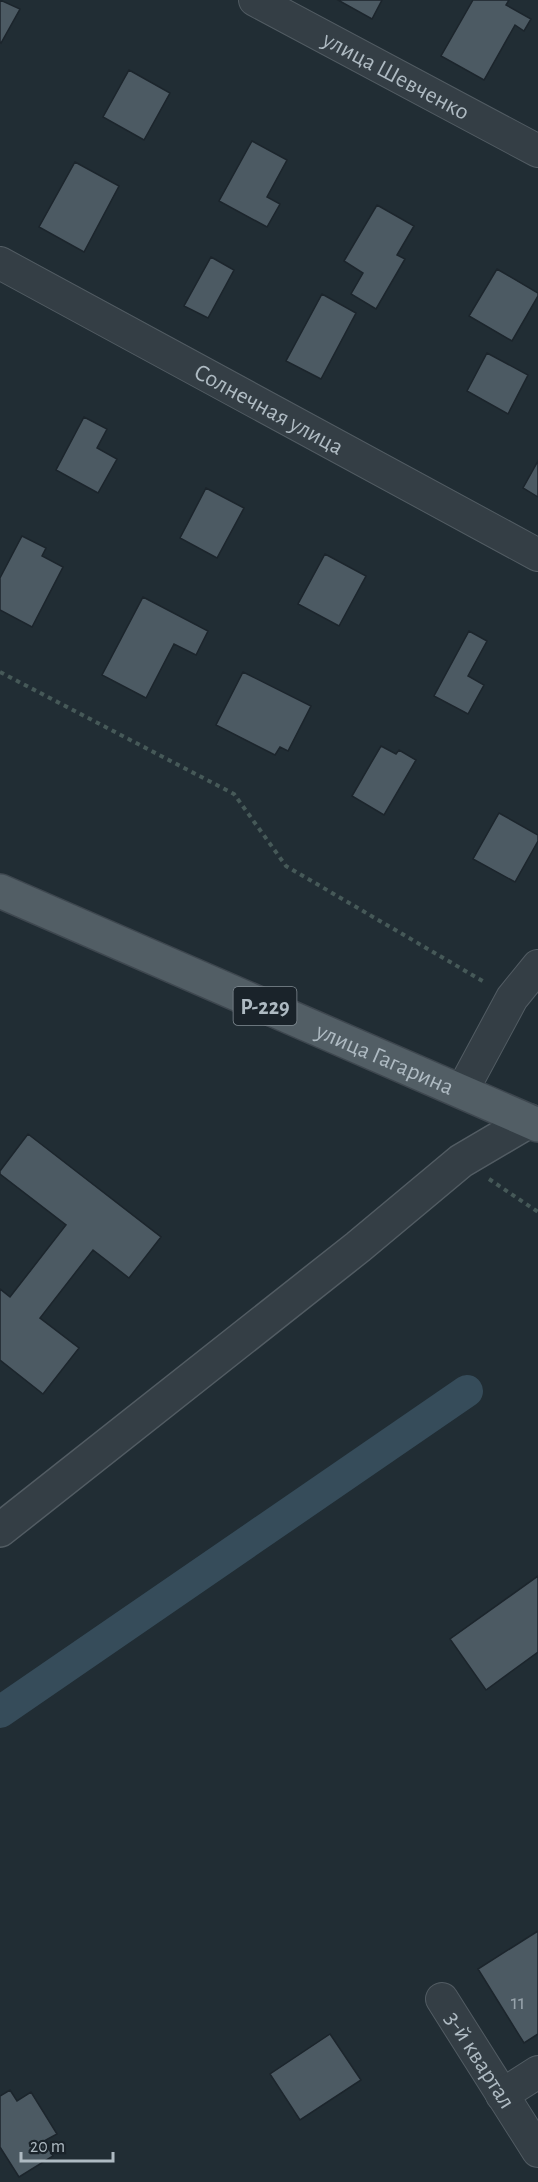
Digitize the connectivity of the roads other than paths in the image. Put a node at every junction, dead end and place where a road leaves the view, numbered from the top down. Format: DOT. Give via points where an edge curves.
graph roads {
  1 [pos="255,0"];
  2 [pos="538,152"];
  3 [pos="0,263"];
  4 [pos="538,555"];
  5 [pos="0,891"];
  6 [pos="538,966"];
  7 [pos="462,1091"];
  8 [pos="533,1124"];
  9 [pos="0,1530"];
  10 [pos="442,1999"];
  11 [pos="538,2072"];
  12 [pos="502,2095"];
  13 [pos="538,2151"];
  1 -- 2 [label="street, улица Шевченко"];
  3 -- 4 [label="street, Солнечная улица"];
  5 -- 7 [label="main road, улица Гагарина / Р-229"];
  6 -- 7 [label="street" via="512,999"];
  7 -- 8 [label="main road, улица Гагарина / Р-229"];
  8 -- 9 [label="street" via="461,1161"];
  10 -- 12 [label="street, 3-й квартал"];
  11 -- 12 [label="street"];
  12 -- 13 [label="street, 3-й квартал"];
}
